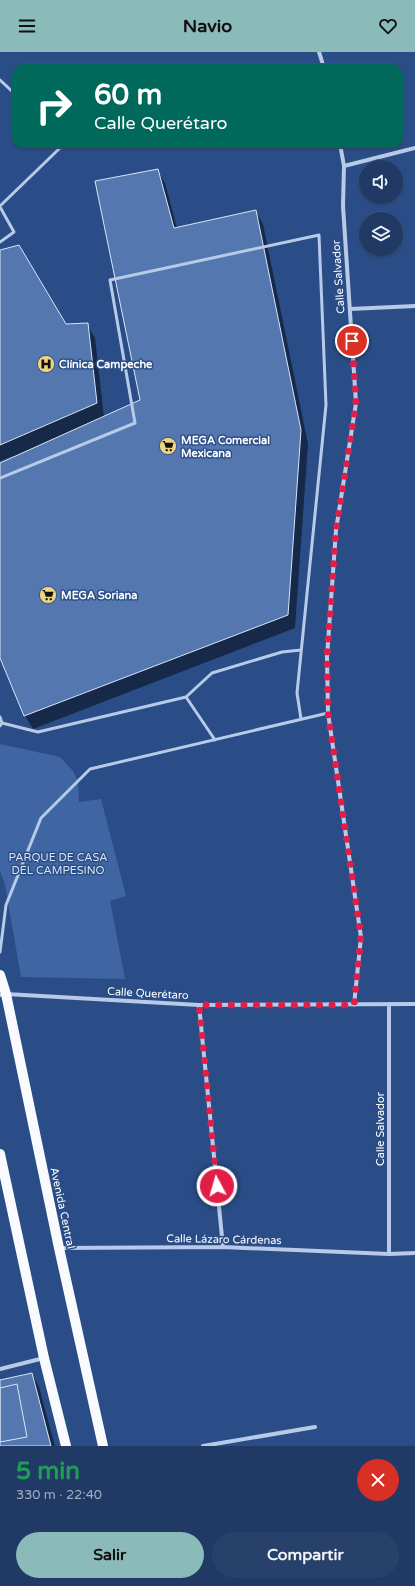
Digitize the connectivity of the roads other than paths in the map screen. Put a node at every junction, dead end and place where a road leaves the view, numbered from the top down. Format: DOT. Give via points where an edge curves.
graph roads {
  1 [pos="319,52"];
  2 [pos="323,64"];
  3 [pos="0,80"];
  4 [pos="12,91"];
  5 [pos="58,148"];
  6 [pos="341,148"];
  7 [pos="415,148"];
  8 [pos="344,166"];
  9 [pos="0,206"];
  10 [pos="0,242"];
  11 [pos="415,306"];
  12 [pos="350,310"];
  13 [pos="0,478"];
  14 [pos="301,650"];
  15 [pos="186,697"];
  16 [pos="328,713"];
  17 [pos="0,717"];
  18 [pos="301,719"];
  19 [pos="1,725"];
  20 [pos="215,740"];
  21 [pos="0,952"];
  22 [pos="0,975"];
  23 [pos="3,995"];
  24 [pos="389,1004"];
  25 [pos="415,1004"];
  26 [pos="199,1005"];
  27 [pos="354,1005"];
  28 [pos="0,1154"];
  29 [pos="223,1247"];
  30 [pos="59,1248"];
  31 [pos="415,1253"];
  32 [pos="389,1254"];
  33 [pos="44,1358"];
  34 [pos="0,1369"];
  35 [pos="315,1427"];
  36 [pos="66,1446"];
  37 [pos="103,1446"];
  38 [pos="203,1446"];
  1 -- 2 [label="street"];
  3 -- 4 [label="lane"];
  5 -- 9 [label="lane"];
  6 -- 8 [label="street, Calle Salvador"];
  7 -- 8 [label="street"];
  8 -- 12 [label="street, Calle Salvador" via="342,206"];
  9 -- 10 [label="lane" via="14,232"];
  11 -- 12 [label="street"];
  12 -- 16 [label="street, Calle Salvador" via="356,403 336,530 327,657"];
  13 -- 14 [label="lane" via="135,423 110,280 319,235 326,405"];
  14 -- 15 [label="lane" via="282,652 212,673"];
  14 -- 18 [label="lane" via="297,693"];
  15 -- 19 [label="lane" via="38,732"];
  15 -- 20 [label="lane"];
  16 -- 18 [label="lane"];
  16 -- 27 [label="street, Calle Salvador" via="361,937"];
  17 -- 19 [label="lane"];
  18 -- 20 [label="lane"];
  20 -- 21 [label="lane" via="90,769 41,818 6,905"];
  22 -- 23 [label="main road, Avenida Central"];
  23 -- 26 [label="street, Calle Querétaro"];
  23 -- 30 [label="main road, Avenida Central"];
  24 -- 25 [label="street, Calle Querétaro"];
  24 -- 27 [label="street, Calle Querétaro"];
  24 -- 32 [label="street, Calle Salvador"];
  26 -- 27 [label="street, Calle Querétaro"];
  26 -- 29 [label="street"];
  28 -- 33 [label="main road"];
  29 -- 30 [label="street, Calle Lázaro Cárdenas"];
  29 -- 32 [label="street, Calle Lázaro Cárdenas"];
  30 -- 37 [label="main road, Avenida Central"];
  31 -- 32 [label="street, Calle Lázaro Cárdenas"];
  33 -- 34 [label="street"];
  33 -- 36 [label="main road"];
  35 -- 38 [label="street"];
}
